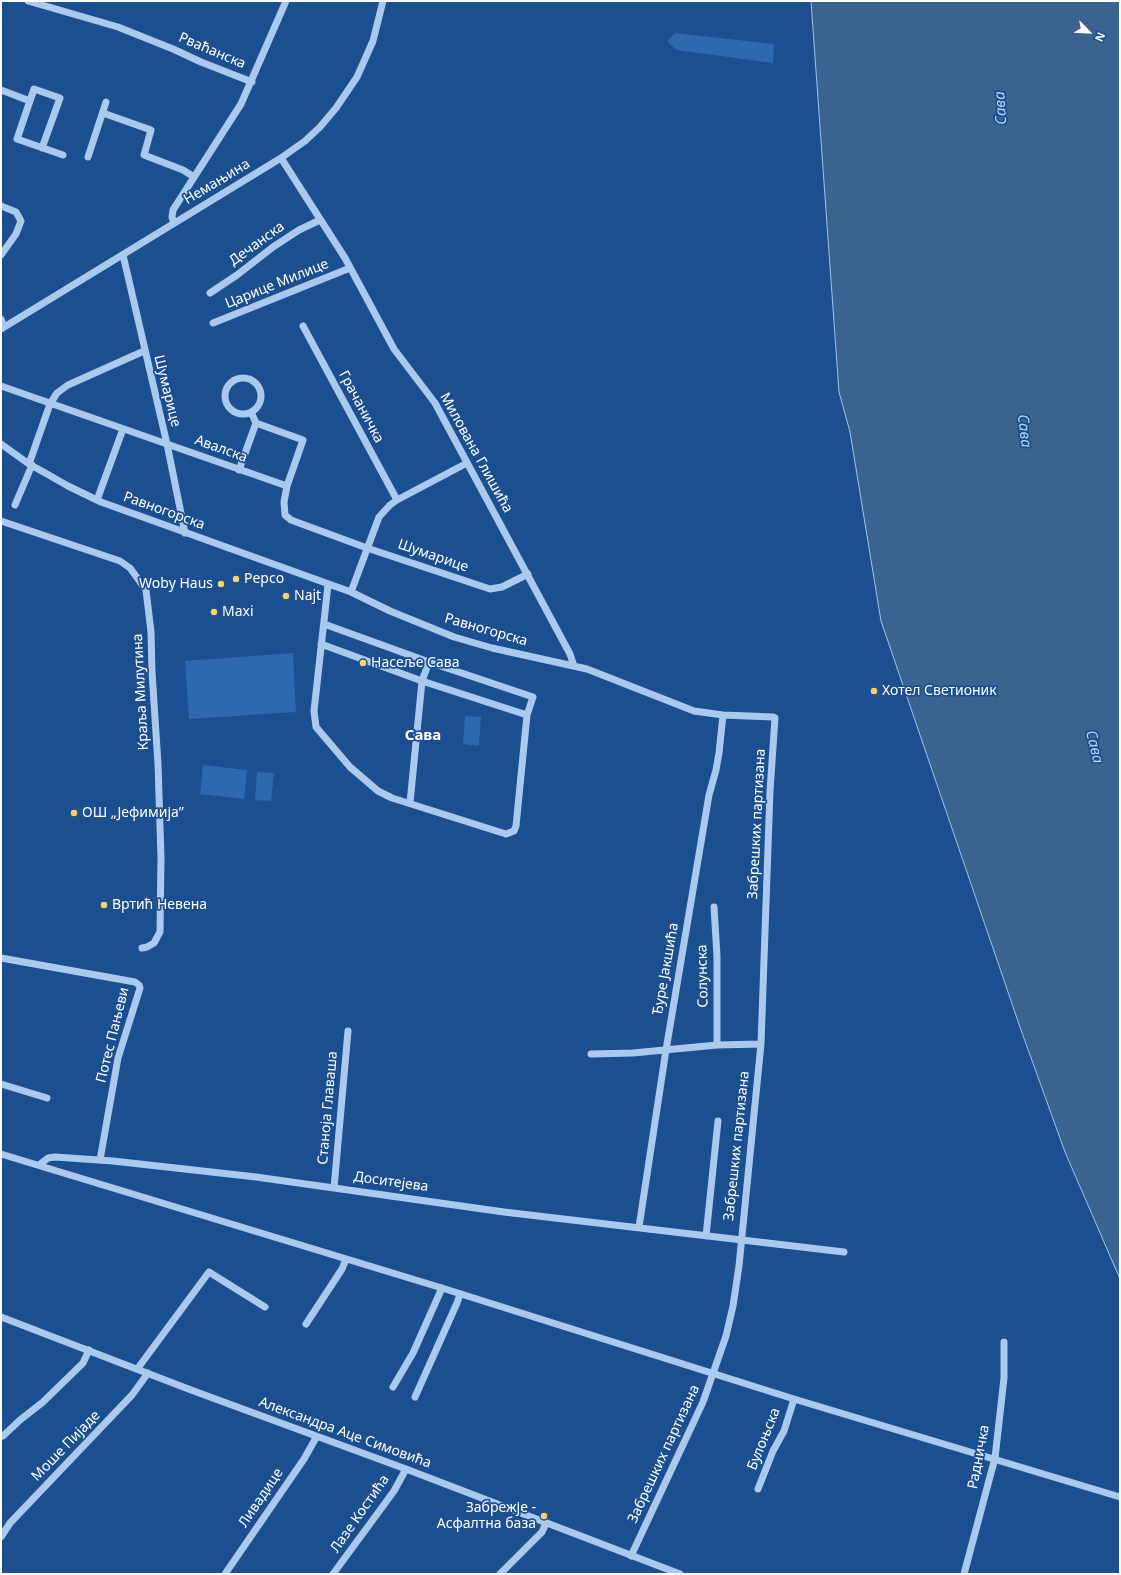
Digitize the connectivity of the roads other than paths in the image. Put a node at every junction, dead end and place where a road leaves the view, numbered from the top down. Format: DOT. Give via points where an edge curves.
graph roads {
  1 [pos="28,1"];
  2 [pos="286,1"];
  3 [pos="383,1"];
  4 [pos="252,82"];
  5 [pos="1,90"];
  6 [pos="30,100"];
  7 [pos="106,102"];
  8 [pos="103,113"];
  9 [pos="42,148"];
  10 [pos="63,155"];
  11 [pos="88,157"];
  12 [pos="281,158"];
  13 [pos="194,177"];
  14 [pos="1,206"];
  15 [pos="320,220"];
  16 [pos="174,223"];
  17 [pos="1,241"];
  18 [pos="9,244"];
  19 [pos="1,255"];
  20 [pos="123,255"];
  21 [pos="350,268"];
  22 [pos="210,293"];
  23 [pos="1,319"];
  24 [pos="213,323"];
  25 [pos="303,326"];
  26 [pos="2,328"];
  27 [pos="144,351"];
  28 [pos="1,386"];
  29 [pos="50,404"];
  30 [pos="250,412"];
  31 [pos="256,423"];
  32 [pos="123,429"];
  33 [pos="1,444"];
  34 [pos="167,444"];
  35 [pos="467,463"];
  36 [pos="30,464"];
  37 [pos="239,470"];
  38 [pos="287,486"];
  39 [pos="97,500"];
  40 [pos="397,500"];
  41 [pos="15,505"];
  42 [pos="1,520"];
  43 [pos="185,533"];
  44 [pos="367,548"];
  45 [pos="528,574"];
  46 [pos="328,585"];
  47 [pos="351,592"];
  48 [pos="324,624"];
  49 [pos="321,644"];
  50 [pos="429,662"];
  51 [pos="574,666"];
  52 [pos="422,681"];
  53 [pos="527,715"];
  54 [pos="723,715"];
  55 [pos="776,718"];
  56 [pos="410,804"];
  57 [pos="714,907"];
  58 [pos="142,948"];
  59 [pos="1,958"];
  60 [pos="348,1031"];
  61 [pos="761,1044"];
  62 [pos="717,1045"];
  63 [pos="666,1050"];
  64 [pos="591,1054"];
  65 [pos="1,1084"];
  66 [pos="47,1098"];
  67 [pos="718,1121"];
  68 [pos="1,1154"];
  69 [pos="100,1160"];
  70 [pos="39,1165"];
  71 [pos="334,1188"];
  72 [pos="639,1227"];
  73 [pos="706,1236"];
  74 [pos="740,1240"];
  75 [pos="844,1252"];
  76 [pos="346,1259"];
  77 [pos="442,1288"];
  78 [pos="460,1294"];
  79 [pos="265,1307"];
  80 [pos="1,1317"];
  81 [pos="306,1324"];
  82 [pos="1004,1342"];
  83 [pos="89,1350"];
  84 [pos="138,1368"];
  85 [pos="148,1373"];
  86 [pos="714,1373"];
  87 [pos="394,1387"];
  88 [pos="415,1397"];
  89 [pos="794,1398"];
  90 [pos="2,1436"];
  91 [pos="317,1436"];
  92 [pos="995,1458"];
  93 [pos="406,1468"];
  94 [pos="758,1490"];
  95 [pos="1120,1497"];
  96 [pos="546,1523"];
  97 [pos="1,1537"];
  98 [pos="631,1556"];
  99 [pos="225,1574"];
  100 [pos="333,1574"];
  101 [pos="500,1574"];
  102 [pos="680,1574"];
  103 [pos="964,1574"];
  1 -- 4 [label="street, Рваћанска" via="118,27"];
  2 -- 4 [label="street"];
  3 -- 12 [label="street, Немањина" via="373,41 346,94 320,127"];
  4 -- 13 [label="street, Рваћанска" via="241,104"];
  5 -- 6 [label="street"];
  6 -- 9 [label="street" via="17,139"];
  6 -- 9 [label="street" via="34,89 60,98"];
  7 -- 8 [label="street"];
  8 -- 11 [label="street"];
  8 -- 13 [label="street, Немањина" via="151,130 144,155"];
  9 -- 10 [label="street"];
  12 -- 15 [label="street, Милована Глишића"];
  12 -- 16 [label="street, Немањина"];
  13 -- 16 [label="street, Рваћанска" via="173,210"];
  14 -- 18 [label="street" via="16,212 21,221"];
  15 -- 21 [label="street, Милована Глишића"];
  15 -- 22 [label="street, Дечанска" via="273,247"];
  16 -- 20 [label="street, Немањина"];
  17 -- 18 [label="street"];
  18 -- 19 [label="street"];
  20 -- 26 [label="street, Немањина"];
  20 -- 27 [label="street, Шумарице"];
  21 -- 24 [label="street, Царице Милице"];
  21 -- 35 [label="street, Милована Глишића" via="394,349 435,403"];
  23 -- 26 [label="street"];
  25 -- 40 [label="street, Грачаничка"];
  27 -- 29 [label="street" via="68,385 57,393"];
  27 -- 34 [label="street, Шумарице"];
  28 -- 29 [label="street, Авалска"];
  29 -- 32 [label="street, Авалска"];
  29 -- 36 [label="street"];
  30 -- 30 [label="street" via="255,409 260,399 259,388 251,380 240,378 230,383 225,393 226,404 234,412"];
  30 -- 31 [label="street"];
  31 -- 37 [label="street"];
  31 -- 38 [label="street" via="303,440"];
  32 -- 34 [label="street, Авалска"];
  32 -- 39 [label="street"];
  33 -- 36 [label="street, Равногорска"];
  34 -- 37 [label="street, Авалска"];
  34 -- 43 [label="street, Шумарице"];
  35 -- 40 [label="street"];
  35 -- 45 [label="street, Милована Глишића"];
  36 -- 39 [label="street, Равногорска"];
  36 -- 41 [label="street"];
  37 -- 38 [label="street, Авалска"];
  38 -- 44 [label="street, Шумарице" via="285,515 291,520"];
  39 -- 43 [label="street, Равногорска"];
  40 -- 44 [label="street" via="379,517"];
  42 -- 58 [label="street, Краља Милутина" via="120,561 130,568 146,590 151,632 158,764 161,873 160,932 154,943"];
  43 -- 46 [label="street, Равногорска"];
  44 -- 45 [label="street, Шумарице" via="490,589 502,587"];
  44 -- 47 [label="street"];
  45 -- 51 [label="street, Милована Глишића"];
  46 -- 47 [label="street, Равногорска"];
  46 -- 48 [label="street"];
  47 -- 51 [label="street, Равногорска" via="454,637"];
  48 -- 49 [label="street"];
  48 -- 50 [label="street"];
  49 -- 52 [label="street"];
  49 -- 56 [label="street" via="314,718 316,727 372,787"];
  50 -- 52 [label="street"];
  50 -- 53 [label="street" via="533,697"];
  51 -- 54 [label="street, Равногорска" via="601,673 694,711"];
  52 -- 53 [label="street"];
  52 -- 56 [label="street"];
  53 -- 56 [label="street" via="514,831 506,834"];
  54 -- 55 [label="street, Равногорска"];
  54 -- 63 [label="street, Ђуре Јакшића" via="719,753 708,795"];
  55 -- 61 [label="street, Забрешких партизана" via="770,791"];
  57 -- 62 [label="street, Солунска"];
  59 -- 69 [label="street, Потес Пањеви" via="135,982 139,985 118,1058"];
  60 -- 71 [label="street, Станоја Главаша"];
  61 -- 62 [label="street"];
  61 -- 74 [label="street, Забрешких партизана"];
  62 -- 63 [label="street"];
  63 -- 64 [label="street"];
  63 -- 72 [label="street, Ђуре Јакшића"];
  65 -- 66 [label="street"];
  67 -- 73 [label="street"];
  68 -- 70 [label="street"];
  69 -- 70 [label="street, Доситејева" via="55,1157 48,1158"];
  69 -- 71 [label="street, Доситејева"];
  70 -- 76 [label="street"];
  71 -- 72 [label="street, Доситејева" via="504,1212"];
  72 -- 73 [label="street, Доситејева"];
  73 -- 74 [label="street, Доситејева"];
  74 -- 75 [label="street, Доситејева"];
  74 -- 86 [label="street, Забрешких партизана" via="733,1306"];
  76 -- 77 [label="street"];
  76 -- 81 [label="street"];
  77 -- 78 [label="street"];
  77 -- 87 [label="street" via="413,1353"];
  78 -- 86 [label="street"];
  78 -- 88 [label="street"];
  79 -- 84 [label="street" via="209,1272"];
  80 -- 83 [label="street, Александра Аце Симовића"];
  82 -- 92 [label="street, Радничка" via="1004,1378"];
  83 -- 84 [label="street, Александра Аце Симовића"];
  83 -- 90 [label="street" via="83,1363 44,1402"];
  84 -- 85 [label="street, Александра Аце Симовића"];
  85 -- 91 [label="street, Александра Аце Симовића"];
  85 -- 97 [label="street, Моше Пијаде" via="132,1395 10,1523"];
  86 -- 89 [label="street"];
  86 -- 98 [label="street, Забрешких партизана" via="689,1434"];
  89 -- 92 [label="street"];
  89 -- 94 [label="street, Булоњска" via="784,1432 773,1451"];
  91 -- 93 [label="street, Александра Аце Симовића"];
  91 -- 99 [label="street, Ливадице"];
  92 -- 95 [label="street"];
  92 -- 103 [label="street, Радничка"];
  93 -- 96 [label="street, Александра Аце Симовића"];
  93 -- 100 [label="street, Лазе Костића" via="394,1491"];
  96 -- 98 [label="street, Александра Аце Симовића"];
  96 -- 101 [label="street" via="542,1532"];
  98 -- 102 [label="street, Александра Аце Симовића"];
}
